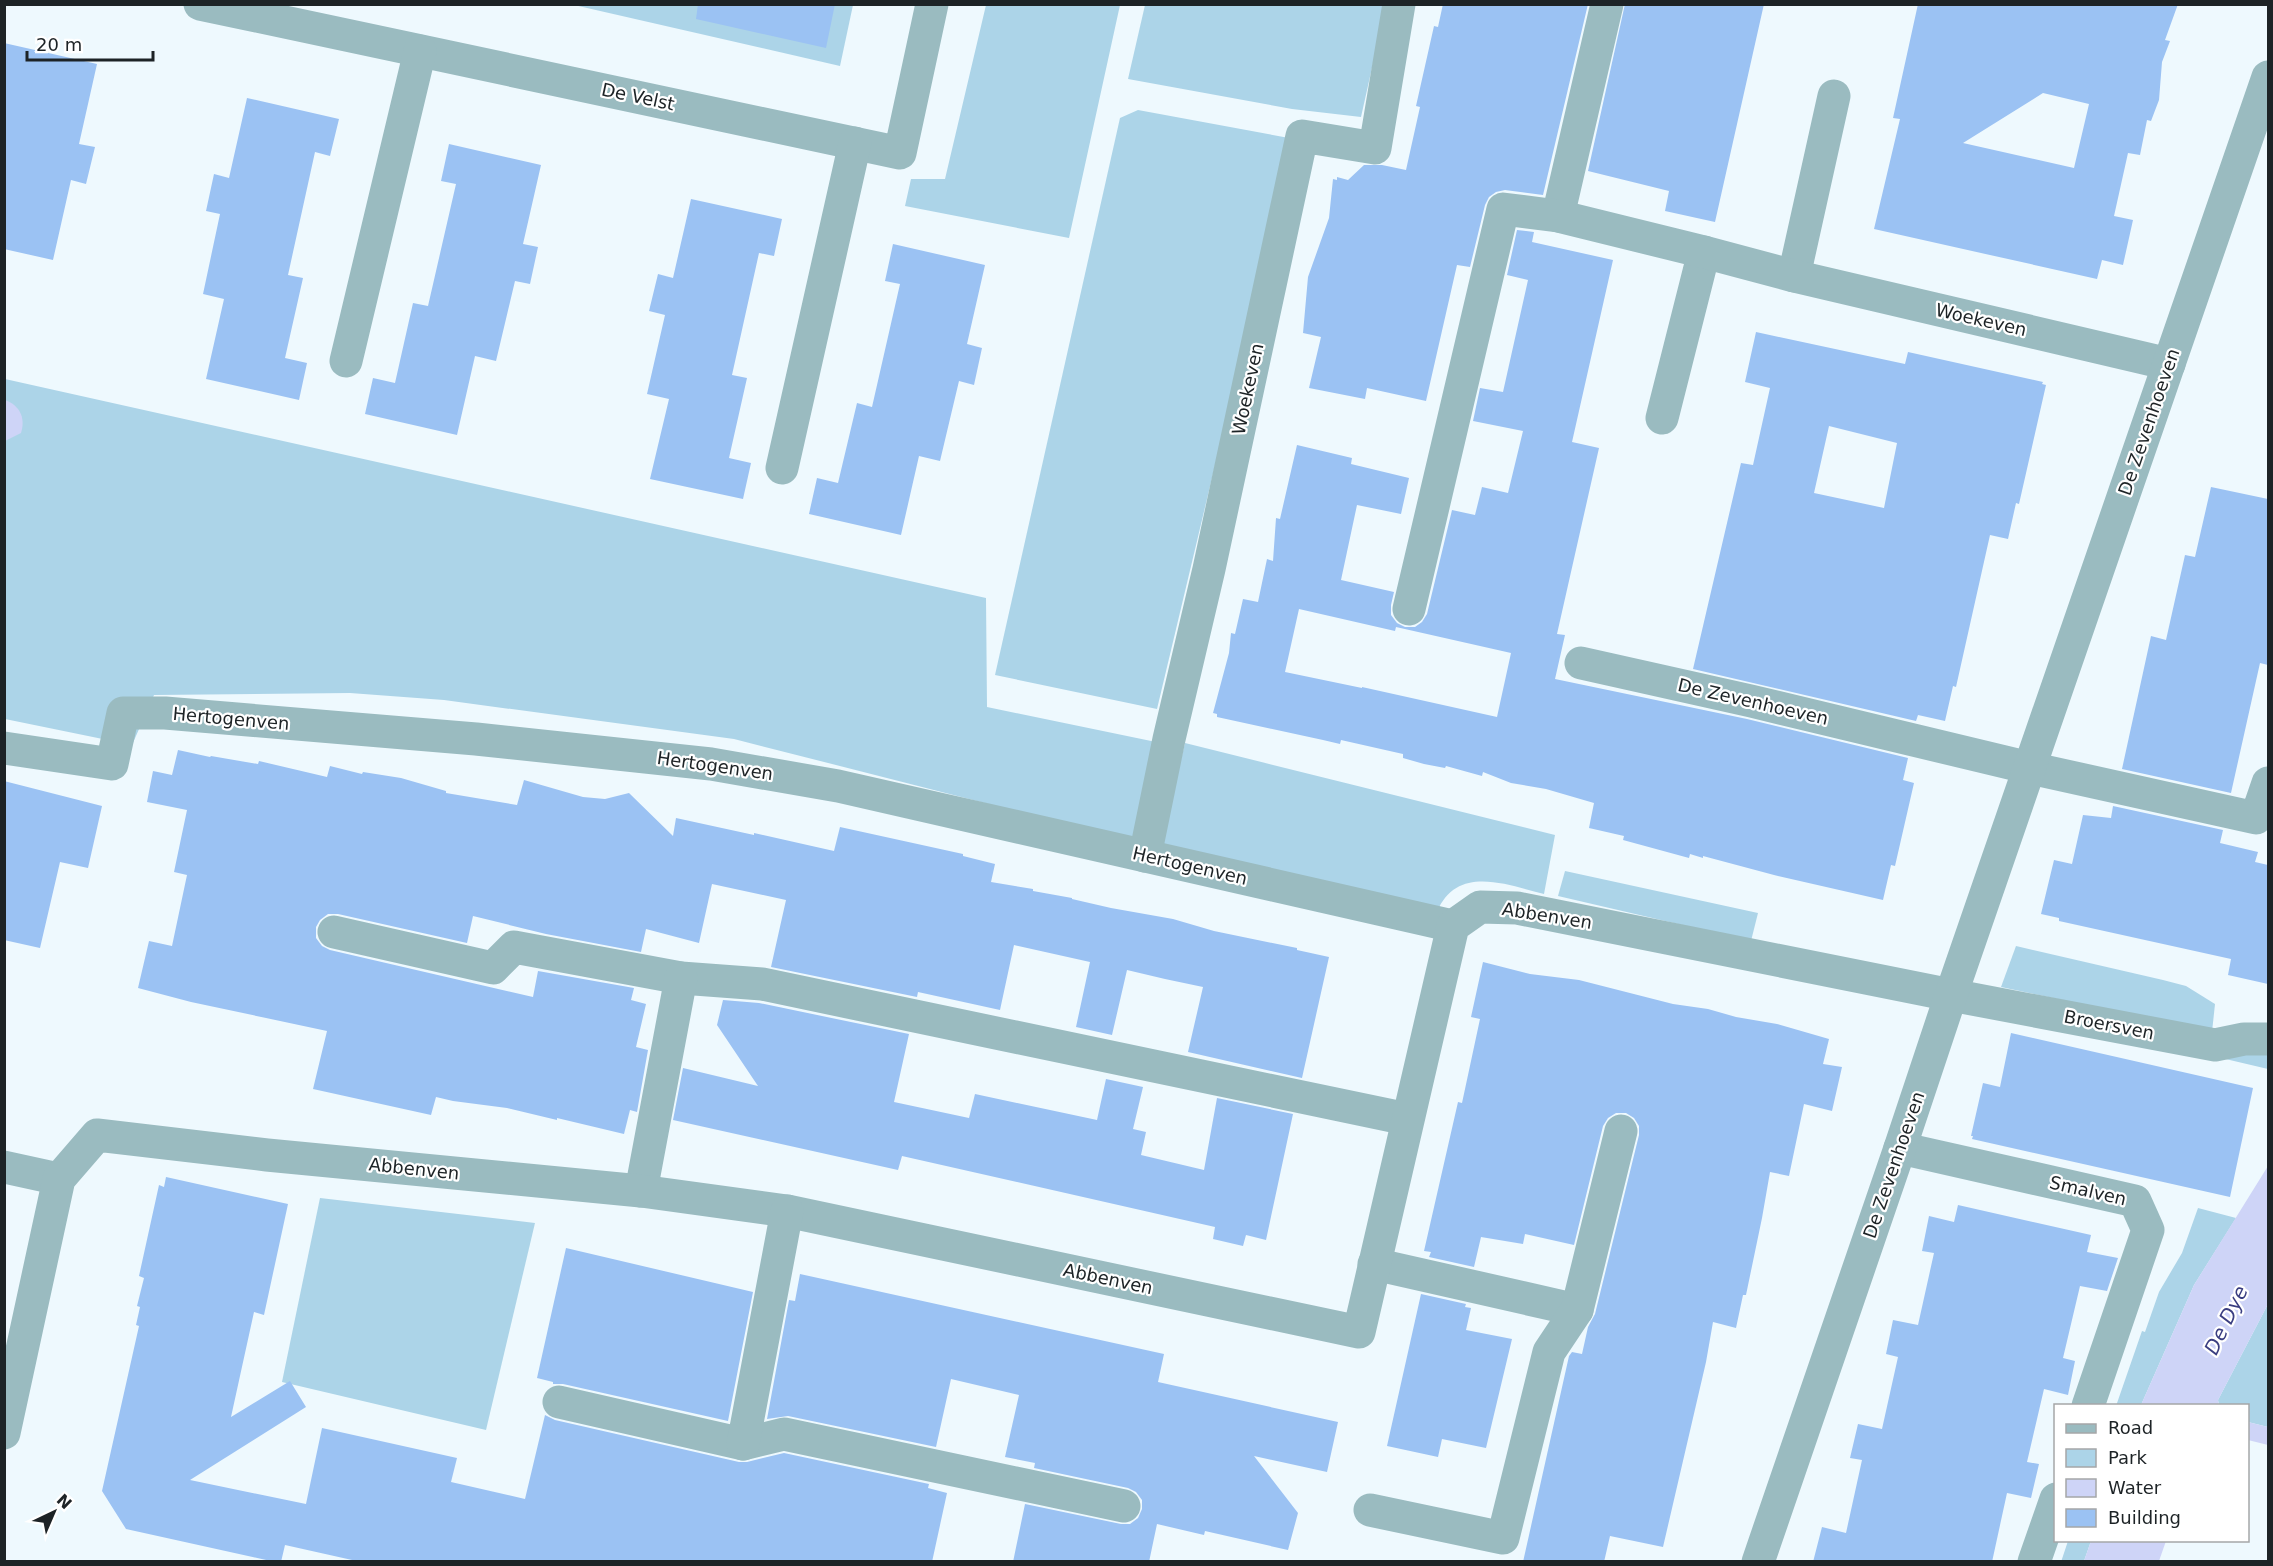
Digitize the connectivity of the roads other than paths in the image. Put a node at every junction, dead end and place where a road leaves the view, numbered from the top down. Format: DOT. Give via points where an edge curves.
graph roads {
  1 [pos="200,4"];
  2 [pos="932,4"];
  3 [pos="1399,4"];
  4 [pos="1607,4"];
  5 [pos="420,51"];
  6 [pos="2268,77"];
  7 [pos="1834,96"];
  8 [pos="855,143"];
  9 [pos="1558,216"];
  10 [pos="1704,252"];
  11 [pos="1794,276"];
  12 [pos="346,361"];
  13 [pos="2169,364"];
  14 [pos="1662,418"];
  15 [pos="782,468"];
  16 [pos="1409,609"];
  17 [pos="1581,663"];
  18 [pos="4,748"];
  19 [pos="2030,768"];
  20 [pos="2268,783"];
  21 [pos="1145,856"];
  22 [pos="1453,926"];
  23 [pos="334,932"];
  24 [pos="681,978"];
  25 [pos="1951,995"];
  26 [pos="2268,1039"];
  27 [pos="1407,1119"];
  28 [pos="1621,1131"];
  29 [pos="1900,1148"];
  30 [pos="4,1167"];
  31 [pos="59,1179"];
  32 [pos="641,1191"];
  33 [pos="788,1211"];
  34 [pos="1374,1264"];
  35 [pos="1577,1310"];
  36 [pos="559,1402"];
  37 [pos="2089,1404"];
  38 [pos="4,1433"];
  39 [pos="742,1444"];
  40 [pos="2054,1502"];
  41 [pos="1124,1506"];
  42 [pos="1370,1510"];
  43 [pos="1758,1562"];
  44 [pos="2034,1562"];
  1 -- 5 [label="street, De Velst"];
  2 -- 8 [label="street, De Velst" via="900,153"];
  3 -- 21 [label="street, Woekeven" via="1375,148 1302,136"];
  4 -- 9 [label="street"];
  5 -- 8 [label="street, De Velst"];
  5 -- 12 [label="street"];
  6 -- 13 [label="street, De Zevenhoeven"];
  7 -- 11 [label="street"];
  8 -- 15 [label="street"];
  9 -- 10 [label="street, Woekeven"];
  9 -- 16 [label="street, Woekeven" via="1503,209"];
  10 -- 11 [label="street, Woekeven"];
  10 -- 14 [label="street"];
  11 -- 13 [label="street, Woekeven"];
  13 -- 19 [label="street, De Zevenhoeven"];
  17 -- 19 [label="street, De Zevenhoeven"];
  18 -- 21 [label="street, Hertogenven" via="112,764 123,713 165,712 476,739 711,764 838,786"];
  19 -- 20 [label="street" via="2256,818"];
  19 -- 25 [label="street, De Zevenhoeven"];
  21 -- 22 [label="street, Hertogenven"];
  22 -- 25 [label="street, Abbenven" via="1480,907 1517,908"];
  22 -- 27 [label="street, Abbenven"];
  23 -- 24 [label="street" via="493,969 514,948"];
  24 -- 27 [label="street" via="762,984"];
  24 -- 32 [label="street"];
  25 -- 26 [label="street, Broersven" via="2215,1045"];
  25 -- 29 [label="street, De Zevenhoeven"];
  27 -- 34 [label="street, Abbenven"];
  28 -- 35 [label="street"];
  29 -- 37 [label="street, Smalven" via="2135,1201 2148,1230"];
  29 -- 43 [label="street, De Zevenhoeven"];
  30 -- 31 [label="street"];
  31 -- 32 [label="street, Abbenven" via="98,1135"];
  31 -- 38 [label="street, Abbenven"];
  32 -- 33 [label="street, Abbenven"];
  33 -- 34 [label="street, Abbenven" via="1359,1332"];
  33 -- 39 [label="street"];
  34 -- 35 [label="street"];
  35 -- 42 [label="street" via="1550,1352 1503,1538"];
  36 -- 39 [label="street"];
  39 -- 41 [label="street" via="784,1434"];
  40 -- 44 [label="street"];
}
